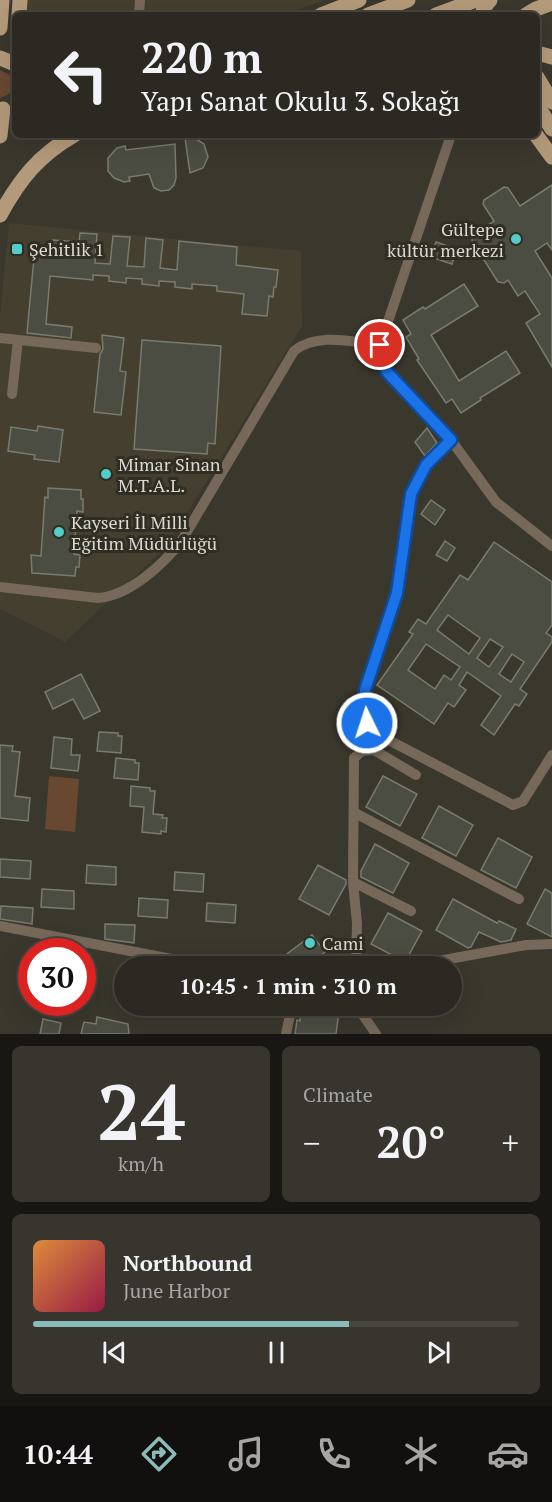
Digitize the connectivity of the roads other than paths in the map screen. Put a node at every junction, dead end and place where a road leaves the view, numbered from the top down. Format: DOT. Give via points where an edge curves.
graph roads {
  1 [pos="2,0"];
  2 [pos="359,0"];
  3 [pos="408,0"];
  4 [pos="476,0"];
  5 [pos="552,3"];
  6 [pos="329,12"];
  7 [pos="376,12"];
  8 [pos="444,12"];
  9 [pos="532,12"];
  10 [pos="0,28"];
  11 [pos="540,82"];
  12 [pos="552,102"];
  13 [pos="8,107"];
  14 [pos="540,110"];
  15 [pos="552,129"];
  16 [pos="0,136"];
  17 [pos="69,138"];
  18 [pos="450,138"];
  19 [pos="538,138"];
  20 [pos="552,157"];
  21 [pos="0,215"];
  22 [pos="0,338"];
  23 [pos="18,340"];
  24 [pos="380,345"];
  25 [pos="96,348"];
  26 [pos="12,394"];
  27 [pos="451,440"];
  28 [pos="552,546"];
  29 [pos="0,587"];
  30 [pos="552,755"];
  31 [pos="416,775"];
  32 [pos="355,813"];
  33 [pos="353,882"];
  34 [pos="519,899"];
  35 [pos="411,911"];
  36 [pos="0,926"];
  37 [pos="552,944"];
  38 [pos="156,956"];
  39 [pos="356,956"];
  40 [pos="462,957"];
  41 [pos="290,1016"];
  42 [pos="364,1016"];
  43 [pos="286,1034"];
  44 [pos="376,1034"];
  1 -- 10 [label="main road"];
  2 -- 6 [label="main road"];
  3 -- 7 [label="main road"];
  4 -- 8 [label="main road"];
  5 -- 9 [label="main road"];
  11 -- 12 [label="main road"];
  13 -- 16 [label="main road"];
  14 -- 15 [label="main road"];
  17 -- 21 [label="main road" via="29,170"];
  18 -- 24 [label="street"];
  19 -- 20 [label="main road"];
  22 -- 23 [label="street"];
  23 -- 25 [label="street"];
  23 -- 26 [label="street"];
  24 -- 27 [label="street" via="380,357 387,372"];
  24 -- 29 [label="street" via="321,339 294,351 182,540 160,565 124,590 98,598"];
  27 -- 28 [label="street" via="496,502"];
  27 -- 30 [label="street" via="426,465 411,494 397,593 365,690 367,723 379,735 513,805 523,801"];
  31 -- 32 [label="street" via="374,750 359,752 354,758"];
  32 -- 33 [label="street"];
  32 -- 34 [label="street"];
  33 -- 35 [label="street"];
  33 -- 39 [label="street"];
  36 -- 38 [label="street"];
  37 -- 40 [label="street"];
  41 -- 43 [label="street"];
  42 -- 44 [label="street"];
}
